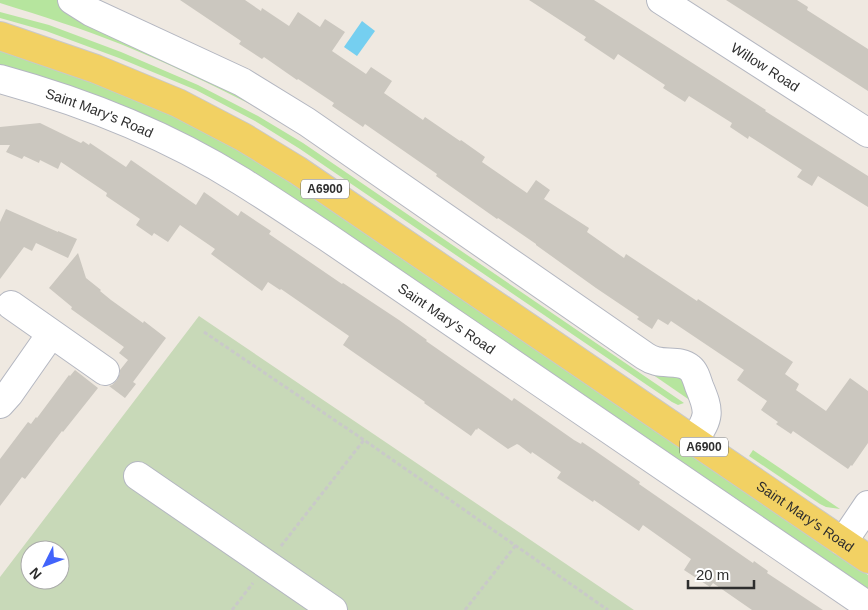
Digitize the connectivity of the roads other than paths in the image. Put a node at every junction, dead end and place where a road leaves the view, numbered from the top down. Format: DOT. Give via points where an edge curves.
graph roads {
  1 [pos="661,0"];
  2 [pos="90,4"];
  3 [pos="0,36"];
  4 [pos="0,80"];
  5 [pos="868,133"];
  6 [pos="11,305"];
  7 [pos="51,334"];
  8 [pos="105,371"];
  9 [pos="0,404"];
  10 [pos="694,440"];
  11 [pos="138,476"];
  12 [pos="868,505"];
  13 [pos="843,542"];
  14 [pos="868,559"];
  15 [pos="868,606"];
  16 [pos="333,610"];
  1 -- 5 [label="street, Willow Road"];
  2 -- 10 [label="street" via="242,82 307,122 645,356 690,368 706,402 707,415 705,425"];
  3 -- 10 [label="main road, Saint Mary's Road / A6900" via="96,69 178,103 243,136"];
  4 -- 15 [label="street, Saint Mary's Road" via="94,110 159,137 241,180"];
  6 -- 7 [label="street"];
  7 -- 8 [label="street"];
  7 -- 9 [label="street"];
  10 -- 13 [label="main road, Saint Mary's Road / A6900"];
  11 -- 16 [label="street"];
  12 -- 13 [label="street"];
  13 -- 14 [label="main road, Saint Mary's Road / A6900"];
}
